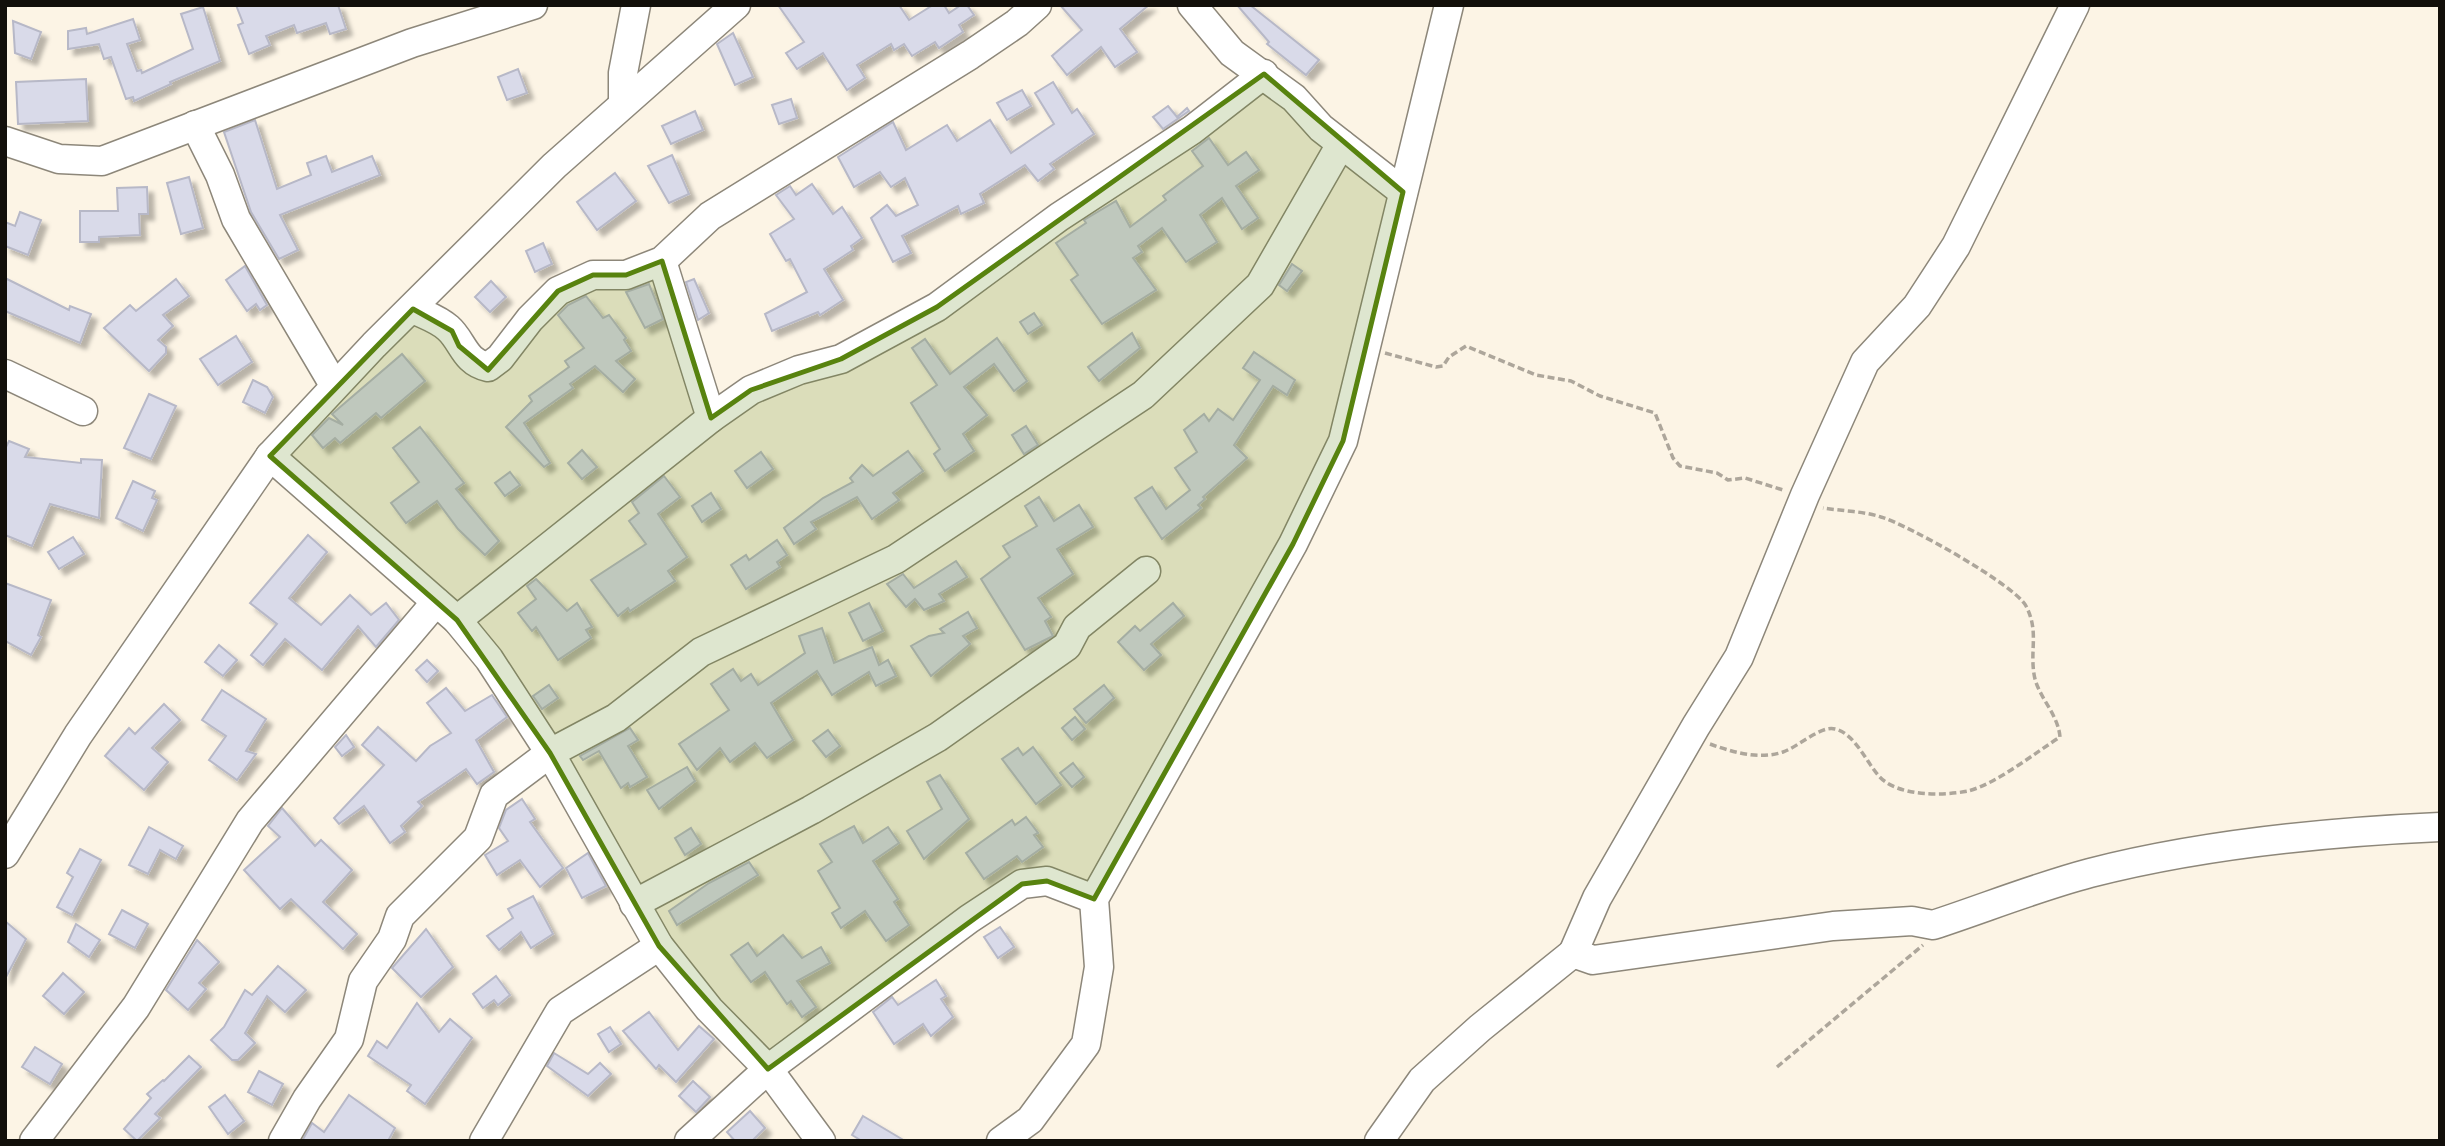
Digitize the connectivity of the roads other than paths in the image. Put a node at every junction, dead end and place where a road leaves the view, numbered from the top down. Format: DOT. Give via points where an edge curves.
graph roads {
  1 [pos="533,5"];
  2 [pos="636,5"];
  3 [pos="736,5"];
  4 [pos="1037,5"];
  5 [pos="1192,5"];
  6 [pos="1449,5"];
  7 [pos="2075,5"];
  8 [pos="1264,74"];
  9 [pos="623,103"];
  10 [pos="195,125"];
  11 [pos="5,141"];
  12 [pos="1340,144"];
  13 [pos="1404,192"];
  14 [pos="662,261"];
  15 [pos="413,309"];
  16 [pos="5,374"];
  17 [pos="334,385"];
  18 [pos="83,411"];
  19 [pos="710,418"];
  20 [pos="270,456"];
  21 [pos="1146,571"];
  22 [pos="436,602"];
  23 [pos="457,620"];
  24 [pos="550,753"];
  25 [pos="2440,827"];
  26 [pos="5,854"];
  27 [pos="1094,899"];
  28 [pos="634,904"];
  29 [pos="659,946"];
  30 [pos="1573,953"];
  31 [pos="768,1069"];
  32 [pos="34,1141"];
  33 [pos="283,1141"];
  34 [pos="484,1141"];
  35 [pos="689,1141"];
  36 [pos="821,1141"];
  37 [pos="1001,1141"];
  38 [pos="1378,1141"];
  1 -- 10 [label="street" via="412,43"];
  2 -- 9 [label="street" via="623,73"];
  3 -- 9 [label="street"];
  4 -- 14 [label="street" via="970,55 710,216"];
  5 -- 8 [label="street" via="1232,53"];
  6 -- 13 [label="street"];
  7 -- 30 [label="street" via="1956,246 1917,306 1865,362 1739,657 1597,898"];
  8 -- 12 [label="street"];
  8 -- 19 [label="street" via="1192,130 1059,217 937,307 841,359 751,390"];
  9 -- 15 [label="street"];
  10 -- 11 [label="street" via="102,161 59,159"];
  10 -- 17 [label="street" via="236,219"];
  12 -- 13 [label="street"];
  12 -- 24 [label="street" via="1259,285 1143,395 897,559 701,652 616,718"];
  13 -- 27 [label="street" via="1343,441 1318,496"];
  14 -- 15 [label="street" via="626,275 593,275 558,291 488,367 459,346 452,331"];
  14 -- 19 [label="street"];
  15 -- 17 [label="street"];
  16 -- 18 [label="street"];
  17 -- 20 [label="street"];
  19 -- 23 [label="street"];
  20 -- 22 [label="street"];
  20 -- 26 [label="street" via="78,735"];
  21 -- 28 [label="street" via="1077,627 1067,646 938,737"];
  22 -- 23 [label="street"];
  22 -- 32 [label="street" via="250,821 135,1007"];
  23 -- 24 [label="street" via="489,659"];
  24 -- 28 [label="street"];
  24 -- 33 [label="street" via="494,794 478,838 400,916 391,939 363,981 349,1039"];
  25 -- 30 [label="street" via="2362,831 2203,852 2090,873 1933,925 1912,920 1833,926 1593,960"];
  27 -- 31 [label="street" via="1047,881 1021,884"];
  27 -- 37 [label="street" via="1099,967 1086,1044 1030,1120"];
  28 -- 29 [label="street"];
  29 -- 31 [label="street" via="709,1009"];
  29 -- 34 [label="street" via="560,1011"];
  30 -- 38 [label="street" via="1422,1080"];
  31 -- 35 [label="street"];
  31 -- 36 [label="street"];
}
